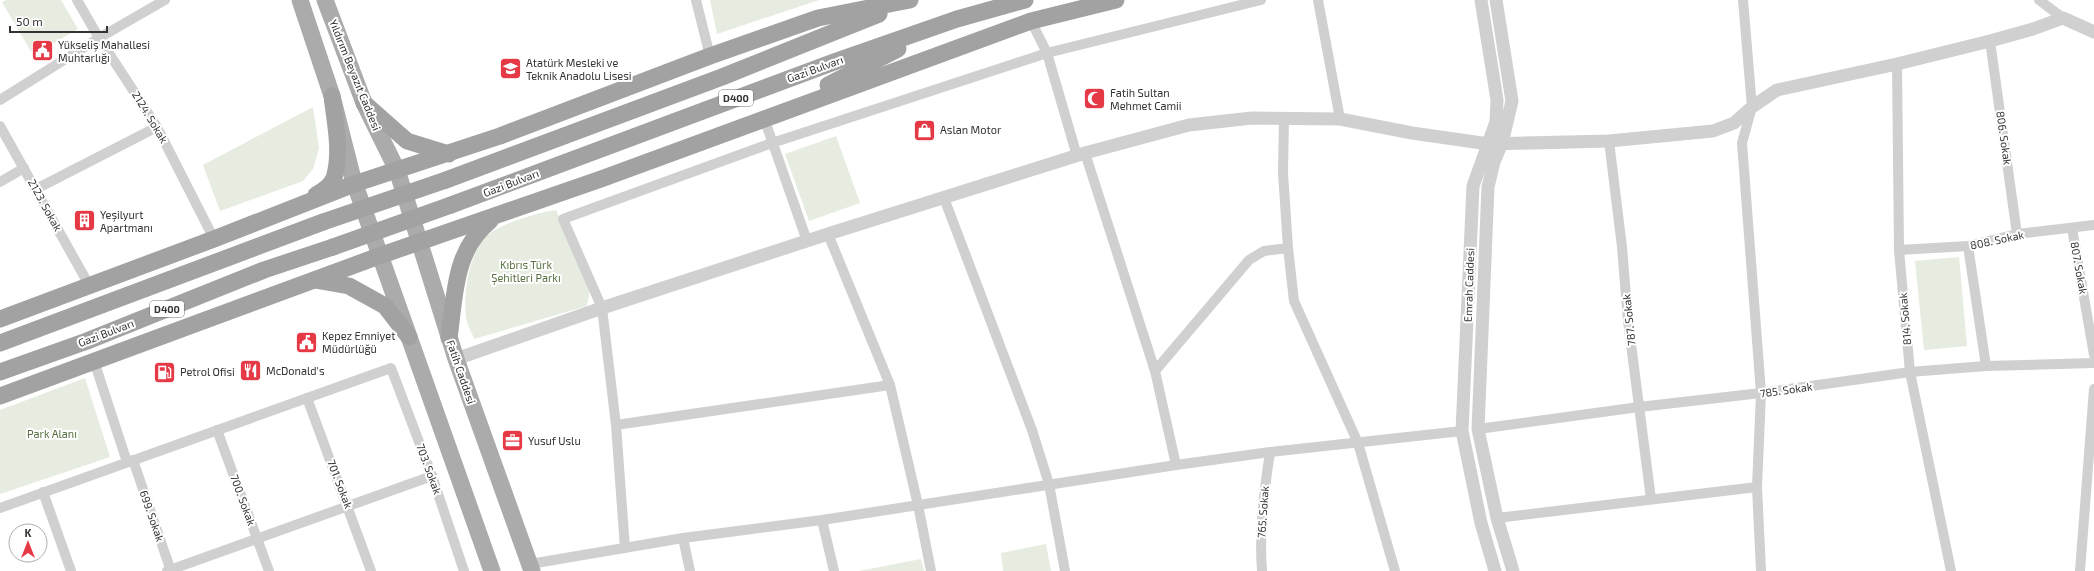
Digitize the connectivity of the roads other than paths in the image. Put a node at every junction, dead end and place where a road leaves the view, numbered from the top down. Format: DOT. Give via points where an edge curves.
graph roads {
  1 [pos="77,0"];
  2 [pos="165,0"];
  3 [pos="300,0"];
  4 [pos="325,0"];
  5 [pos="696,0"];
  6 [pos="910,0"];
  7 [pos="913,0"];
  8 [pos="1024,0"];
  9 [pos="1116,0"];
  10 [pos="1261,0"];
  11 [pos="1318,0"];
  12 [pos="1481,0"];
  13 [pos="1496,0"];
  14 [pos="1744,0"];
  15 [pos="2039,0"];
  16 [pos="2063,18"];
  17 [pos="957,19"];
  18 [pos="1031,22"];
  19 [pos="2094,32"];
  20 [pos="99,38"];
  21 [pos="1990,41"];
  22 [pos="1047,53"];
  23 [pos="710,56"];
  24 [pos="1897,64"];
  25 [pos="332,96"];
  26 [pos="0,100"];
  27 [pos="364,103"];
  28 [pos="1752,107"];
  29 [pos="764,118"];
  30 [pos="1284,118"];
  31 [pos="1340,119"];
  32 [pos="0,126"];
  33 [pos="157,126"];
  34 [pos="1609,141"];
  35 [pos="772,143"];
  36 [pos="1502,143"];
  37 [pos="1489,144"];
  38 [pos="450,154"];
  39 [pos="1081,154"];
  40 [pos="24,168"];
  41 [pos="397,170"];
  42 [pos="0,182"];
  43 [pos="354,182"];
  44 [pos="36,189"];
  45 [pos="944,198"];
  46 [pos="294,208"];
  47 [pos="496,216"];
  48 [pos="2094,225"];
  49 [pos="2072,228"];
  50 [pos="828,234"];
  51 [pos="2017,234"];
  52 [pos="214,239"];
  53 [pos="807,241"];
  54 [pos="420,243"];
  55 [pos="1968,246"];
  56 [pos="1288,248"];
  57 [pos="1899,250"];
  58 [pos="379,256"];
  59 [pos="313,280"];
  60 [pos="89,285"];
  61 [pos="602,308"];
  62 [pos="0,319"];
  63 [pos="409,337"];
  64 [pos="449,338"];
  65 [pos="0,343"];
  66 [pos="2094,356"];
  67 [pos="456,359"];
  68 [pos="94,361"];
  69 [pos="2094,363"];
  70 [pos="1986,366"];
  71 [pos="1155,371"];
  72 [pos="0,372"];
  73 [pos="1910,372"];
  74 [pos="890,385"];
  75 [pos="2094,389"];
  76 [pos="1761,393"];
  77 [pos="0,396"];
  78 [pos="307,398"];
  79 [pos="1639,407"];
  80 [pos="616,425"];
  81 [pos="1478,429"];
  82 [pos="217,430"];
  83 [pos="1462,431"];
  84 [pos="1358,443"];
  85 [pos="2092,448"];
  86 [pos="1270,452"];
  87 [pos="130,461"];
  88 [pos="1176,465"];
  89 [pos="432,476"];
  90 [pos="1049,484"];
  91 [pos="1757,487"];
  92 [pos="44,492"];
  93 [pos="1651,499"];
  94 [pos="918,505"];
  95 [pos="348,506"];
  96 [pos="0,508"];
  97 [pos="1497,518"];
  98 [pos="822,520"];
  99 [pos="257,538"];
  100 [pos="683,538"];
  101 [pos="625,548"];
  102 [pos="531,568"];
  103 [pos="71,571"];
  104 [pos="169,571"];
  105 [pos="269,571"];
  106 [pos="371,571"];
  107 [pos="464,571"];
  108 [pos="492,571"];
  109 [pos="690,571"];
  110 [pos="834,571"];
  111 [pos="931,571"];
  112 [pos="1065,571"];
  113 [pos="1262,571"];
  114 [pos="1395,571"];
  115 [pos="1495,571"];
  116 [pos="1512,571"];
  117 [pos="1761,571"];
  118 [pos="1951,571"];
  119 [pos="2080,571"];
  1 -- 20 [label="street, 2124. Sokak"];
  2 -- 20 [label="street"];
  3 -- 25 [label="main road"];
  4 -- 27 [label="main road, Yıldırım Beyazıt Caddesi"];
  5 -- 23 [label="street"];
  6 -- 23 [label="highway" via="818,18"];
  7 -- 65 [label="highway, D400, bridge" via="722,77"];
  8 -- 17 [label="highway, Gazi Bulvarı / D400"];
  9 -- 18 [label="highway"];
  10 -- 22 [label="street"];
  11 -- 31 [label="street"];
  12 -- 37 [label="street, Emrah Caddesi" via="1497,100 1496,122"];
  13 -- 36 [label="street, Emrah Caddesi" via="1512,101"];
  14 -- 28 [label="street"];
  15 -- 16 [label="street"];
  16 -- 19 [label="street"];
  16 -- 21 [label="street"];
  17 -- 29 [label="highway"];
  17 -- 72 [label="highway, Gazi Bulvarı / D400, bridge" via="451,205 264,270 87,341"];
  18 -- 22 [label="street"];
  18 -- 29 [label="highway"];
  20 -- 26 [label="street"];
  20 -- 33 [label="street, 2124. Sokak"];
  21 -- 24 [label="street"];
  21 -- 51 [label="street, 806. Sokak"];
  22 -- 35 [label="street"];
  22 -- 39 [label="street"];
  23 -- 38 [label="highway"];
  24 -- 28 [label="street" via="1777,90"];
  24 -- 57 [label="street, 814. Sokak"];
  25 -- 43 [label="main road"];
  25 -- 46 [label="highway" via="338,153 334,178 327,188"];
  27 -- 38 [label="highway" via="408,141"];
  27 -- 41 [label="main road, Yıldırım Beyazıt Caddesi"];
  28 -- 34 [label="street" via="1734,124 1713,132"];
  28 -- 76 [label="street" via="1742,143"];
  29 -- 35 [label="street"];
  29 -- 47 [label="highway"];
  30 -- 31 [label="street"];
  30 -- 39 [label="street" via="1252,118 1189,125"];
  30 -- 56 [label="street" via="1283,173"];
  31 -- 37 [label="street"];
  32 -- 40 [label="street, 2123. Sokak"];
  33 -- 44 [label="street"];
  33 -- 52 [label="street, 2124. Sokak"];
  34 -- 36 [label="street"];
  34 -- 79 [label="street, 787. Sokak"];
  35 -- 53 [label="street"];
  35 -- 61 [label="street" via="563,219"];
  36 -- 37 [label="street"];
  36 -- 81 [label="street, Emrah Caddesi" via="1488,187"];
  37 -- 83 [label="street, Emrah Caddesi" via="1473,186"];
  38 -- 41 [label="highway"];
  39 -- 45 [label="street"];
  39 -- 71 [label="street"];
  40 -- 42 [label="street"];
  40 -- 44 [label="street, 2123. Sokak"];
  41 -- 43 [label="highway"];
  41 -- 54 [label="main road, Fatih Caddesi"];
  43 -- 46 [label="highway"];
  43 -- 58 [label="main road"];
  44 -- 60 [label="street, 2123. Sokak"];
  45 -- 50 [label="street"];
  45 -- 90 [label="street" via="1032,430"];
  46 -- 52 [label="highway"];
  47 -- 54 [label="highway"];
  47 -- 64 [label="highway" via="476,232 462,256"];
  48 -- 49 [label="street, 808. Sokak"];
  49 -- 51 [label="street, 808. Sokak"];
  49 -- 66 [label="street, 807. Sokak"];
  50 -- 53 [label="street"];
  50 -- 74 [label="street"];
  51 -- 55 [label="street, 808. Sokak"];
  52 -- 60 [label="highway"];
  53 -- 61 [label="street"];
  54 -- 58 [label="highway"];
  54 -- 64 [label="main road, Fatih Caddesi"];
  55 -- 57 [label="street, 808. Sokak"];
  55 -- 70 [label="street"];
  56 -- 71 [label="street" via="1264,251 1249,260"];
  56 -- 84 [label="street" via="1294,301"];
  57 -- 73 [label="street, 814. Sokak"];
  58 -- 59 [label="highway"];
  58 -- 63 [label="main road"];
  59 -- 63 [label="highway" via="349,286 385,306"];
  59 -- 68 [label="highway"];
  60 -- 62 [label="highway"];
  61 -- 67 [label="street"];
  61 -- 80 [label="street"];
  63 -- 108 [label="main road"];
  64 -- 67 [label="main road, Fatih Caddesi"];
  67 -- 102 [label="main road, Fatih Caddesi"];
  68 -- 77 [label="highway"];
  68 -- 87 [label="street, 699. Sokak"];
  69 -- 70 [label="street, 785. Sokak"];
  70 -- 73 [label="street, 785. Sokak"];
  71 -- 88 [label="street"];
  73 -- 76 [label="street, 785. Sokak"];
  73 -- 118 [label="street, 814. Sokak"];
  74 -- 80 [label="street"];
  74 -- 94 [label="street"];
  75 -- 85 [label="street"];
  76 -- 79 [label="street, 785. Sokak"];
  76 -- 91 [label="street"];
  78 -- 82 [label="street"];
  78 -- 89 [label="street, 703. Sokak" via="391,368"];
  78 -- 95 [label="street, 701. Sokak"];
  79 -- 81 [label="street, 785. Sokak"];
  79 -- 93 [label="street, 787. Sokak"];
  80 -- 101 [label="street"];
  81 -- 97 [label="street, Emrah Caddesi"];
  82 -- 87 [label="street"];
  82 -- 99 [label="street, 700. Sokak"];
  83 -- 84 [label="street"];
  83 -- 115 [label="street, Emrah Caddesi" via="1481,523"];
  84 -- 86 [label="street"];
  84 -- 114 [label="street"];
  85 -- 119 [label="street"];
  86 -- 88 [label="street"];
  86 -- 113 [label="street, 765. Sokak" via="1263,496 1260,552"];
  87 -- 92 [label="street"];
  87 -- 104 [label="street, 699. Sokak"];
  88 -- 90 [label="street"];
  89 -- 95 [label="street"];
  89 -- 107 [label="street, 703. Sokak"];
  90 -- 94 [label="street"];
  90 -- 112 [label="street"];
  91 -- 93 [label="street"];
  91 -- 117 [label="street"];
  92 -- 96 [label="street"];
  92 -- 103 [label="street"];
  93 -- 97 [label="street"];
  94 -- 98 [label="street"];
  94 -- 111 [label="street"];
  95 -- 99 [label="street"];
  95 -- 106 [label="street, 701. Sokak"];
  97 -- 116 [label="street, Emrah Caddesi"];
  98 -- 100 [label="street"];
  98 -- 110 [label="street"];
  99 -- 104 [label="street"];
  99 -- 105 [label="street, 700. Sokak"];
  100 -- 101 [label="street"];
  100 -- 109 [label="street"];
  101 -- 102 [label="street"];
}
